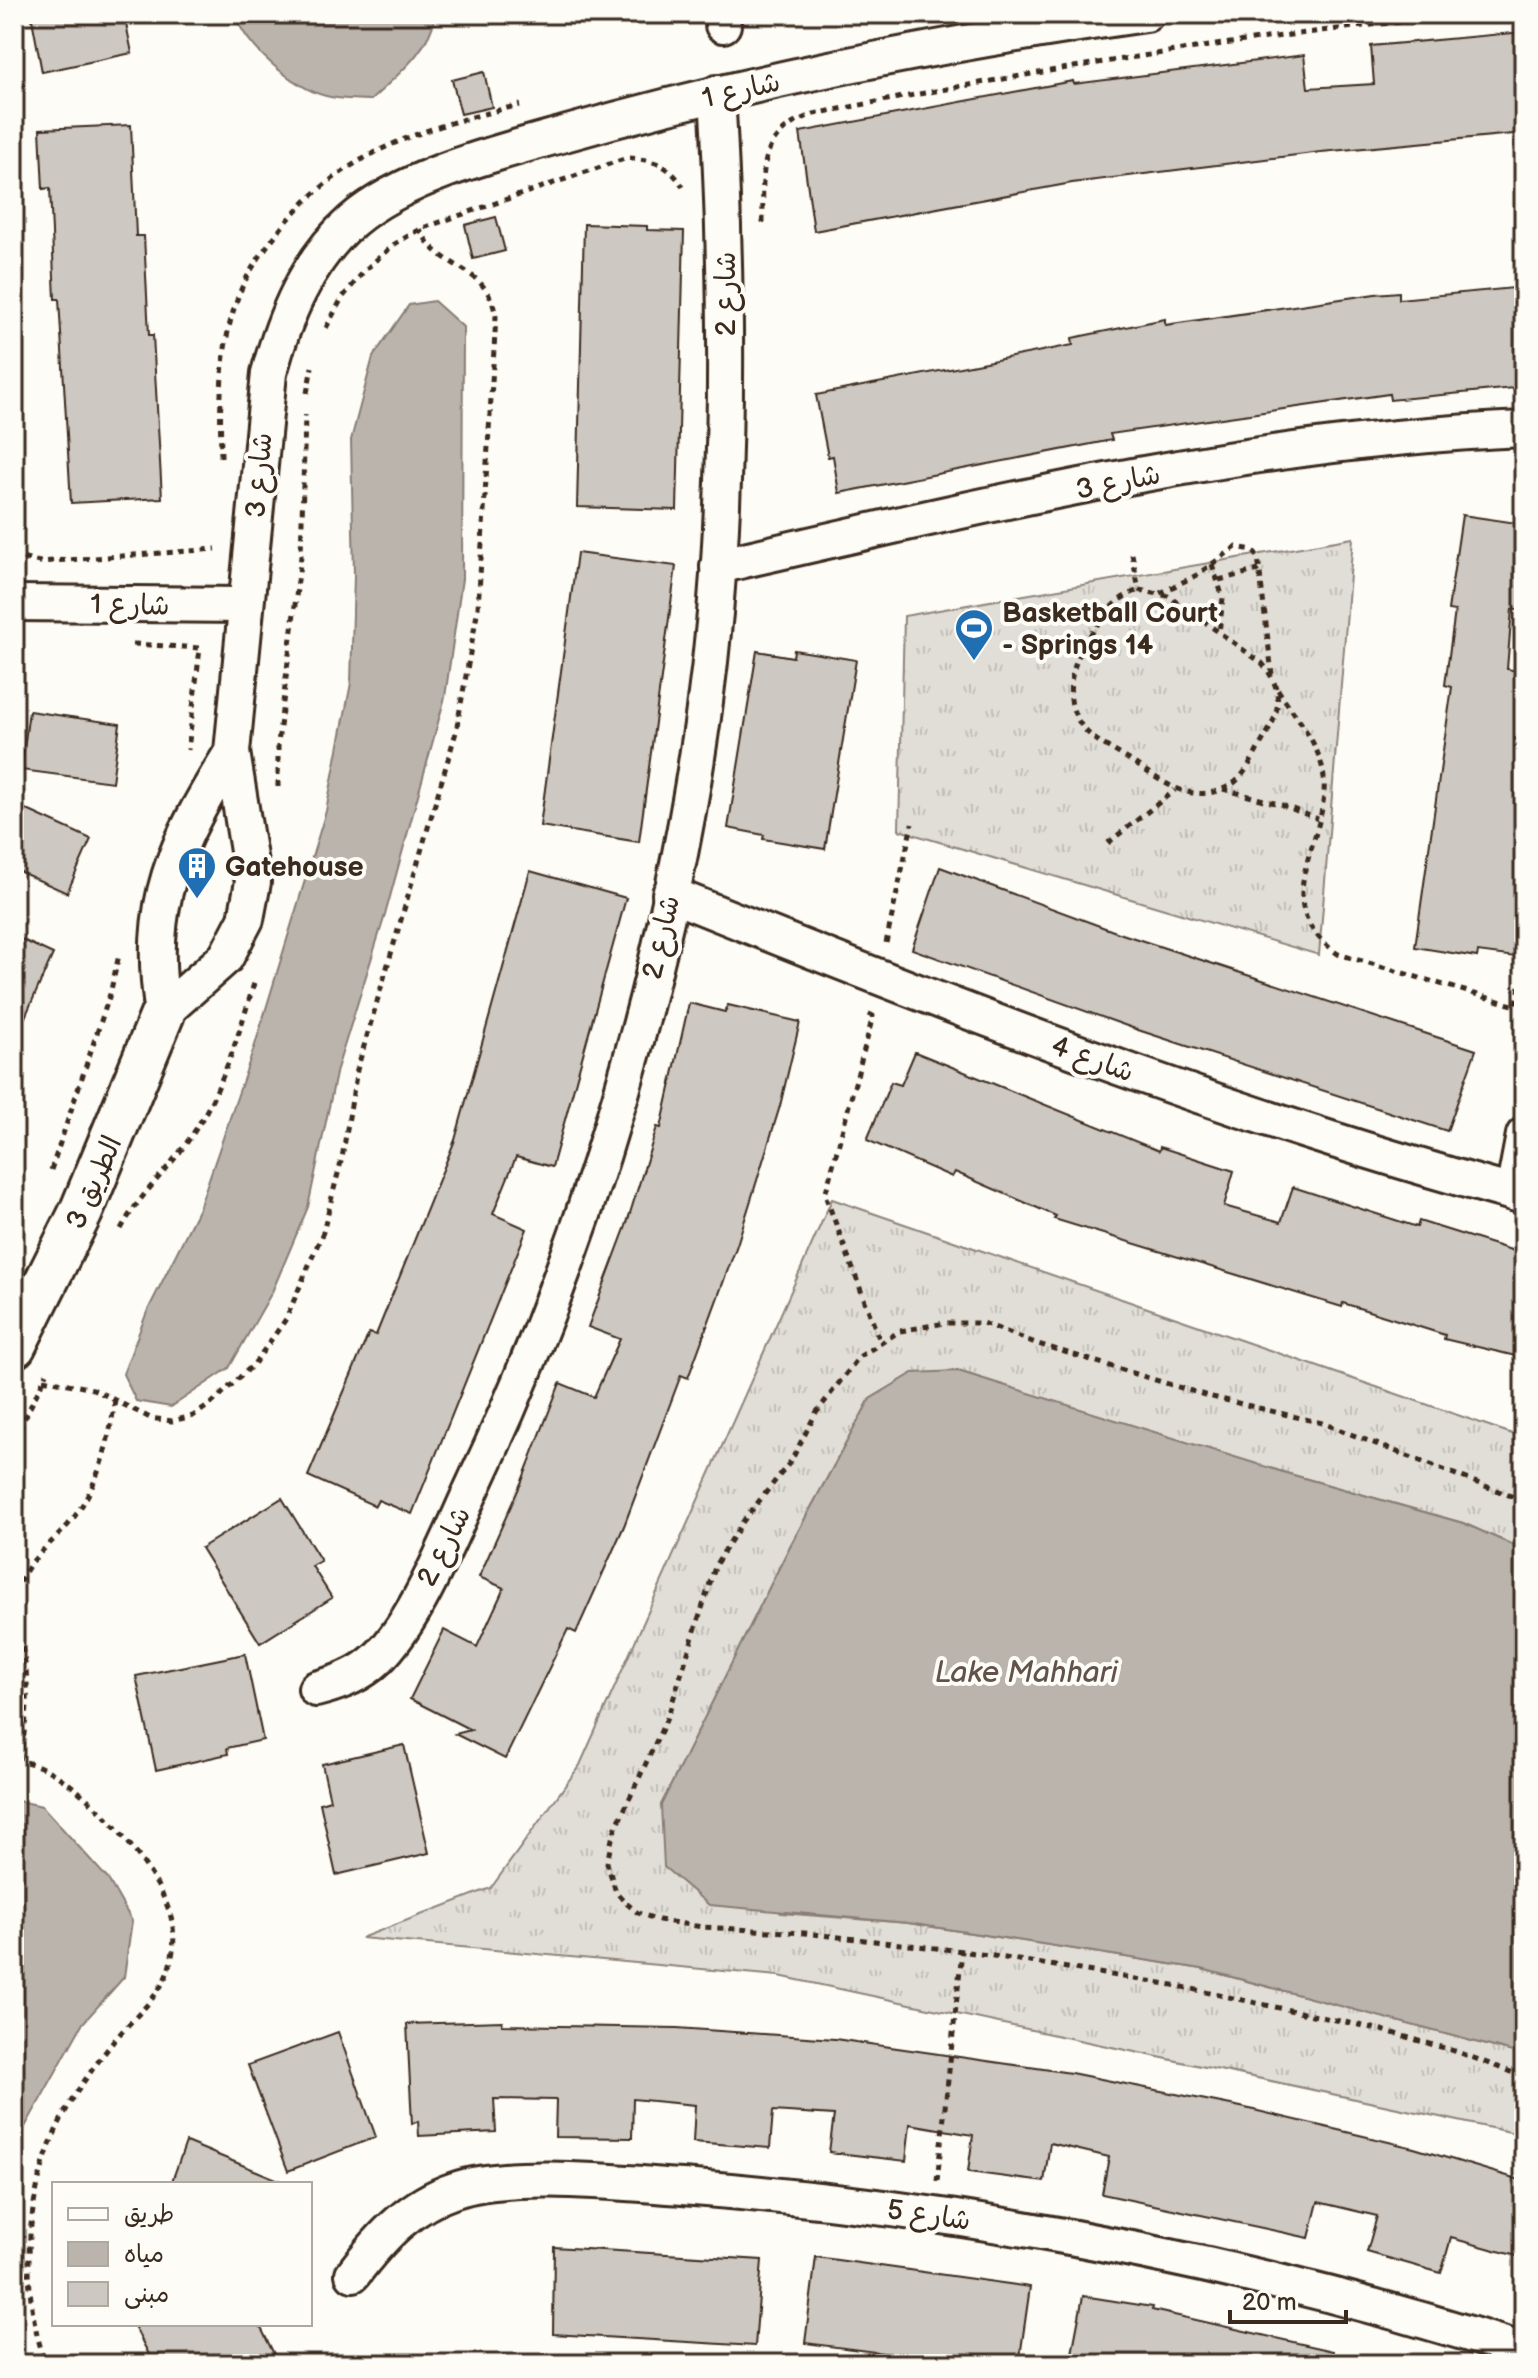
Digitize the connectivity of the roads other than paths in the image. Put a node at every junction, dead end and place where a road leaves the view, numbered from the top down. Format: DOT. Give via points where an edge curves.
graph roads {
  1 [pos="1146,14"];
  2 [pos="717,93"];
  3 [pos="352,220"];
  4 [pos="1524,429"];
  5 [pos="718,566"];
  6 [pos="14,603"];
  7 [pos="246,605"];
  8 [pos="232,752"];
  9 [pos="670,894"];
  10 [pos="163,1013"];
  11 [pos="1524,1135"];
  12 [pos="1519,1194"];
  13 [pos="14,1346"];
  14 [pos="316,1689"];
  15 [pos="353,2274"];
  16 [pos="1524,2351"];
  1 -- 2 [label="street, شارع 1"];
  2 -- 3 [label="street, شارع 1" via="448,170"];
  2 -- 5 [label="street, شارع 2" via="725,414"];
  3 -- 7 [label="street, شارع 3" via="299,290 280,331 269,373"];
  4 -- 5 [label="street, شارع 3" via="1279,452 939,516"];
  5 -- 9 [label="street, شارع 2" via="695,755"];
  6 -- 7 [label="street, شارع 1"];
  7 -- 8 [label="street, شارع 3"];
  8 -- 10 [label="street, 3 الطريق" via="205,795 164,890 156,942"];
  8 -- 10 [label="street, 3 الطريق" via="251,855 253,882 246,919 226,957"];
  9 -- 12 [label="street, شارع 4" via="1086,1056 1298,1128"];
  9 -- 14 [label="street, شارع 2" via="592,1183 494,1443 399,1634 353,1677"];
  10 -- 13 [label="street, 3 الطريق" via="81,1212"];
  11 -- 12 [label="street"];
  15 -- 16 [label="street, شارع 5" via="381,2236 418,2207 456,2189 508,2180 652,2185 934,2213 1091,2239 1395,2310"];
}
